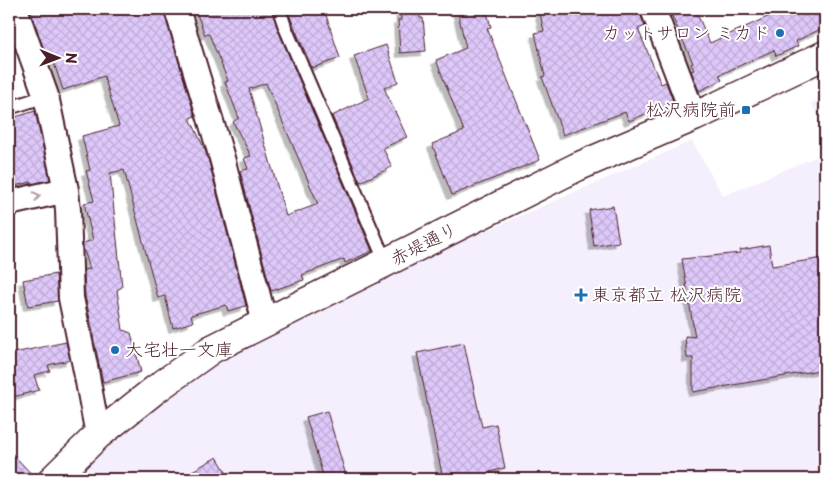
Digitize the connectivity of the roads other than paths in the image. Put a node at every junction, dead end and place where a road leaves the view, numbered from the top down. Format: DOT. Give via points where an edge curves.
graph roads {
  1 [pos="15,9"];
  2 [pos="177,9"];
  3 [pos="279,9"];
  4 [pos="653,9"];
  5 [pos="825,55"];
  6 [pos="46,96"];
  7 [pos="9,108"];
  8 [pos="694,117"];
  9 [pos="66,190"];
  10 [pos="9,203"];
  11 [pos="386,263"];
  12 [pos="265,323"];
  13 [pos="98,435"];
  14 [pos="52,479"];
  1 -- 6 [label="street"];
  2 -- 12 [label="street" via="222,158"];
  3 -- 11 [label="lane"];
  4 -- 8 [label="street"];
  5 -- 8 [label="street, 赤堤通り"];
  6 -- 7 [label="lane"];
  6 -- 9 [label="street"];
  8 -- 11 [label="street, 赤堤通り" via="577,166"];
  10 -- 9 [label="street, one-way"];
  9 -- 13 [label="street" via="71,298"];
  11 -- 12 [label="street, 赤堤通り"];
  12 -- 13 [label="street, 赤堤通り" via="212,349"];
  13 -- 14 [label="street, 赤堤通り"];
}
